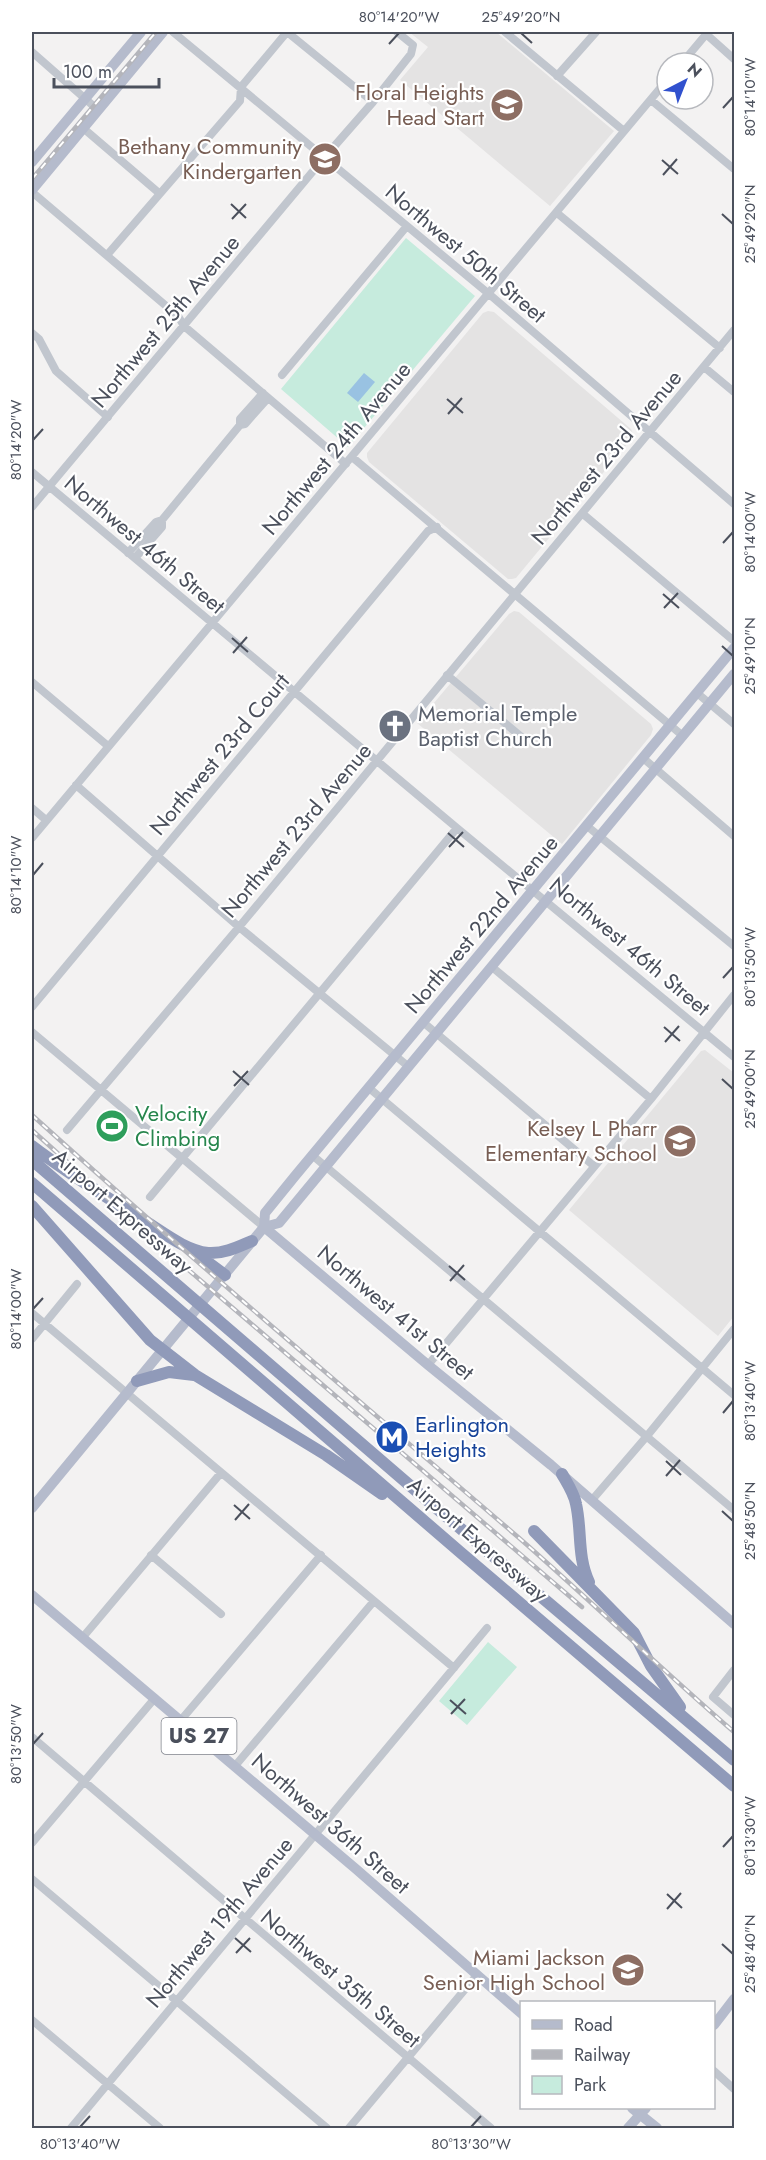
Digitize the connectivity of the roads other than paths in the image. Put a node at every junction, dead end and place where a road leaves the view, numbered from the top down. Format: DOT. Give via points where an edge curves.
graph roads {
  1 [pos="141,32"];
  2 [pos="163,32"];
  3 [pos="173,32"];
  4 [pos="287,32"];
  5 [pos="397,32"];
  6 [pos="505,32"];
  7 [pos="596,32"];
  8 [pos="707,33"];
  9 [pos="691,51"];
  10 [pos="32,52"];
  11 [pos="735,59"];
  12 [pos="557,76"];
  13 [pos="241,87"];
  14 [pos="655,95"];
  15 [pos="84,98"];
  16 [pos="651,100"];
  17 [pos="373,102"];
  18 [pos="98,110"];
  19 [pos="83,128"];
  20 [pos="624,132"];
  21 [pos="324,158"];
  22 [pos="32,162"];
  23 [pos="735,169"];
  24 [pos="32,191"];
  25 [pos="159,193"];
  26 [pos="557,213"];
  27 [pos="406,226"];
  28 [pos="107,255"];
  29 [pos="489,294"];
  30 [pos="184,326"];
  31 [pos="735,330"];
  32 [pos="32,333"];
  33 [pos="720,348"];
  34 [pos="705,367"];
  35 [pos="282,375"];
  36 [pos="735,392"];
  37 [pos="266,395"];
  38 [pos="108,417"];
  39 [pos="651,433"];
  40 [pos="350,460"];
  41 [pos="32,472"];
  42 [pos="49,486"];
  43 [pos="735,504"];
  44 [pos="32,507"];
  45 [pos="583,514"];
  46 [pos="437,527"];
  47 [pos="131,556"];
  48 [pos="515,595"];
  49 [pos="212,624"];
  50 [pos="735,641"];
  51 [pos="735,648"];
  52 [pos="447,675"];
  53 [pos="735,675"];
  54 [pos="32,682"];
  55 [pos="294,691"];
  56 [pos="698,693"];
  57 [pos="710,703"];
  58 [pos="735,724"];
  59 [pos="671,726"];
  60 [pos="683,736"];
  61 [pos="524,739"];
  62 [pos="108,746"];
  63 [pos="643,758"];
  64 [pos="377,761"];
  65 [pos="655,769"];
  66 [pos="75,785"];
  67 [pos="32,808"];
  68 [pos="46,820"];
  69 [pos="587,826"];
  70 [pos="457,828"];
  71 [pos="735,836"];
  72 [pos="601,837"];
  73 [pos="32,838"];
  74 [pos="158,855"];
  75 [pos="534,890"];
  76 [pos="547,901"];
  77 [pos="239,927"];
  78 [pos="735,946"];
  79 [pos="492,967"];
  80 [pos="320,993"];
  81 [pos="735,995"];
  82 [pos="32,1007"];
  83 [pos="424,1023"];
  84 [pos="32,1032"];
  85 [pos="704,1032"];
  86 [pos="436,1034"];
  87 [pos="395,1056"];
  88 [pos="735,1057"];
  89 [pos="409,1067"];
  90 [pos="369,1088"];
  91 [pos="101,1090"];
  92 [pos="382,1099"];
  93 [pos="651,1099"];
  94 [pos="67,1130"];
  95 [pos="32,1146"];
  96 [pos="312,1155"];
  97 [pos="182,1158"];
  98 [pos="32,1160"];
  99 [pos="594,1166"];
  100 [pos="326,1167"];
  101 [pos="32,1183"];
  102 [pos="150,1197"];
  103 [pos="32,1206"];
  104 [pos="264,1227"];
  105 [pos="539,1232"];
  106 [pos="252,1241"];
  107 [pos="186,1246"];
  108 [pos="225,1275"];
  109 [pos="77,1284"];
  110 [pos="483,1298"];
  111 [pos="32,1313"];
  112 [pos="44,1324"];
  113 [pos="735,1329"];
  114 [pos="32,1339"];
  115 [pos="164,1349"];
  116 [pos="428,1365"];
  117 [pos="702,1369"];
  118 [pos="195,1375"];
  119 [pos="137,1381"];
  120 [pos="127,1393"];
  121 [pos="735,1395"];
  122 [pos="647,1436"];
  123 [pos="220,1474"];
  124 [pos="562,1474"];
  125 [pos="592,1500"];
  126 [pos="32,1508"];
  127 [pos="735,1510"];
  128 [pos="534,1531"];
  129 [pos="460,1552"];
  130 [pos="152,1555"];
  131 [pos="321,1555"];
  132 [pos="32,1595"];
  133 [pos="600,1597"];
  134 [pos="374,1601"];
  135 [pos="221,1614"];
  136 [pos="735,1623"];
  137 [pos="487,1628"];
  138 [pos="83,1637"];
  139 [pos="454,1668"];
  140 [pos="735,1670"];
  141 [pos="155,1698"];
  142 [pos="735,1715"];
  143 [pos="181,1720"];
  144 [pos="695,1727"];
  145 [pos="32,1737"];
  146 [pos="735,1760"];
  147 [pos="235,1766"];
  148 [pos="83,1782"];
  149 [pos="735,1785"];
  150 [pos="315,1835"];
  151 [pos="32,1843"];
  152 [pos="32,1879"];
  153 [pos="246,1920"];
  154 [pos="477,1976"];
  155 [pos="735,1999"];
  156 [pos="177,2001"];
  157 [pos="520,2011"];
  158 [pos="32,2020"];
  159 [pos="715,2024"];
  160 [pos="409,2058"];
  161 [pos="715,2072"];
  162 [pos="107,2085"];
  163 [pos="735,2089"];
  164 [pos="639,2110"];
  165 [pos="71,2128"];
  166 [pos="160,2128"];
  167 [pos="327,2128"];
  168 [pos="349,2128"];
  169 [pos="492,2128"];
  170 [pos="628,2128"];
  171 [pos="657,2128"];
  1 -- 15 [label="main road"];
  2 -- 18 [label="main road"];
  3 -- 13 [label="street, Northwest 50th Street"];
  4 -- 13 [label="street"];
  4 -- 17 [label="street"];
  5 -- 17 [label="street, Northwest 25th Avenue" via="413,45 411,54"];
  6 -- 12 [label="street"];
  7 -- 12 [label="street"];
  8 -- 9 [label="street"];
  8 -- 11 [label="street"];
  10 -- 15 [label="street"];
  12 -- 20 [label="street"];
  13 -- 21 [label="street, Northwest 50th Street"];
  13 -- 25 [label="street" via="240,101"];
  14 -- 16 [label="street, Northwest 24th Avenue"];
  15 -- 18 [label="street"];
  15 -- 22 [label="main road"];
  16 -- 20 [label="street, Northwest 24th Avenue"];
  16 -- 23 [label="street"];
  17 -- 21 [label="street, Northwest 25th Avenue"];
  18 -- 19 [label="main road"];
  19 -- 24 [label="main road"];
  19 -- 25 [label="street"];
  20 -- 26 [label="street, Northwest 24th Avenue"];
  21 -- 27 [label="street, Northwest 50th Street"];
  21 -- 30 [label="street, Northwest 25th Avenue"];
  24 -- 28 [label="street"];
  25 -- 28 [label="street"];
  26 -- 29 [label="street, Northwest 24th Avenue"];
  26 -- 33 [label="street"];
  27 -- 29 [label="street, Northwest 50th Street"];
  27 -- 35 [label="street"];
  28 -- 30 [label="street" via="178,316"];
  29 -- 39 [label="street, Northwest 50th Street"];
  29 -- 40 [label="street, Northwest 24th Avenue"];
  30 -- 37 [label="street"];
  30 -- 38 [label="street, Northwest 25th Avenue"];
  31 -- 33 [label="street, Northwest 23rd Avenue"];
  32 -- 38 [label="street" via="56,371"];
  33 -- 34 [label="street, Northwest 23rd Avenue"];
  34 -- 36 [label="street"];
  34 -- 39 [label="street, Northwest 23rd Avenue"];
  37 -- 40 [label="street"];
  37 -- 47 [label="street"];
  38 -- 42 [label="street, Northwest 25th Avenue"];
  39 -- 43 [label="street, Northwest 50th Street"];
  39 -- 45 [label="street, Northwest 23rd Avenue"];
  40 -- 46 [label="street"];
  40 -- 49 [label="street, Northwest 24th Avenue"];
  41 -- 42 [label="street, Northwest 46th Street"];
  42 -- 44 [label="street, Northwest 25th Avenue"];
  42 -- 47 [label="street, Northwest 46th Street"];
  45 -- 48 [label="street, Northwest 23rd Avenue"];
  45 -- 50 [label="street"];
  46 -- 48 [label="street"];
  46 -- 55 [label="street, Northwest 23rd Court" via="428,531"];
  47 -- 49 [label="street, Northwest 46th Street"];
  48 -- 52 [label="street, Northwest 23rd Avenue"];
  48 -- 59 [label="street"];
  49 -- 55 [label="street, Northwest 46th Street"];
  49 -- 62 [label="street, Northwest 24th Avenue"];
  51 -- 56 [label="main road, Northwest 22nd Avenue"];
  52 -- 61 [label="street"];
  52 -- 64 [label="street, Northwest 23rd Avenue"];
  53 -- 57 [label="main road, Northwest 22nd Avenue"];
  54 -- 62 [label="street"];
  55 -- 64 [label="street, Northwest 46th Street"];
  55 -- 74 [label="street, Northwest 23rd Court"];
  56 -- 57 [label="street"];
  56 -- 59 [label="main road, Northwest 22nd Avenue"];
  57 -- 58 [label="street"];
  57 -- 60 [label="main road, Northwest 22nd Avenue"];
  59 -- 60 [label="street"];
  59 -- 63 [label="main road, Northwest 22nd Avenue"];
  60 -- 65 [label="main road, Northwest 22nd Avenue"];
  62 -- 66 [label="street, Northwest 24th Avenue"];
  63 -- 65 [label="street"];
  63 -- 69 [label="main road, Northwest 22nd Avenue"];
  64 -- 70 [label="street, Northwest 46th Street"];
  64 -- 77 [label="street, Northwest 23rd Avenue"];
  65 -- 71 [label="street"];
  65 -- 72 [label="main road, Northwest 22nd Avenue"];
  66 -- 68 [label="street, Northwest 24th Avenue"];
  66 -- 74 [label="street"];
  67 -- 68 [label="street"];
  68 -- 73 [label="street, Northwest 24th Avenue"];
  69 -- 72 [label="street"];
  69 -- 75 [label="main road, Northwest 22nd Avenue"];
  70 -- 75 [label="street, Northwest 46th Street"];
  70 -- 80 [label="street"];
  72 -- 76 [label="main road, Northwest 22nd Avenue"];
  72 -- 78 [label="street"];
  74 -- 77 [label="street"];
  74 -- 82 [label="street, Northwest 23rd Court"];
  75 -- 76 [label="street, Northwest 46th Street"];
  75 -- 83 [label="main road, Northwest 22nd Avenue"];
  76 -- 79 [label="main road, Northwest 22nd Avenue"];
  76 -- 85 [label="street, Northwest 46th Street"];
  77 -- 80 [label="street"];
  77 -- 91 [label="street, Northwest 23rd Avenue"];
  79 -- 86 [label="main road, Northwest 22nd Avenue"];
  79 -- 93 [label="street"];
  80 -- 87 [label="street"];
  80 -- 97 [label="street"];
  81 -- 85 [label="street"];
  83 -- 86 [label="street"];
  83 -- 87 [label="main road, Northwest 22nd Avenue"];
  84 -- 91 [label="street, Northwest 41st Street"];
  85 -- 88 [label="street, Northwest 46th Street"];
  85 -- 93 [label="street"];
  86 -- 89 [label="main road, Northwest 22nd Avenue"];
  86 -- 99 [label="street"];
  87 -- 89 [label="street"];
  87 -- 90 [label="main road, Northwest 22nd Avenue"];
  89 -- 92 [label="main road, Northwest 22nd Avenue"];
  90 -- 92 [label="street"];
  90 -- 96 [label="main road, Northwest 22nd Avenue"];
  91 -- 94 [label="street, Northwest 23rd Avenue"];
  91 -- 97 [label="street, Northwest 41st Street"];
  92 -- 100 [label="main road, Northwest 22nd Avenue"];
  92 -- 105 [label="street"];
  93 -- 99 [label="street"];
  95 -- 107 [label="highway"];
  96 -- 100 [label="street"];
  96 -- 104 [label="main road, Northwest 22nd Avenue" via="265,1213"];
  97 -- 102 [label="street"];
  97 -- 104 [label="street, Northwest 41st Street"];
  98 -- 144 [label="highway, Airport Expressway"];
  99 -- 105 [label="street"];
  100 -- 104 [label="main road, Northwest 22nd Avenue" via="279,1223"];
  100 -- 110 [label="street"];
  101 -- 129 [label="highway, Airport Expressway"];
  103 -- 115 [label="highway" via="141,1330"];
  104 -- 106 [label="main road, Northwest 22nd Avenue"];
  104 -- 116 [label="main road, Northwest 41st Street"];
  105 -- 110 [label="street"];
  105 -- 117 [label="street"];
  106 -- 107 [label="highway" via="217,1253"];
  106 -- 108 [label="main road, Northwest 22nd Avenue"];
  107 -- 108 [label="highway"];
  108 -- 115 [label="main road, Northwest 22nd Avenue"];
  109 -- 112 [label="street"];
  110 -- 116 [label="street"];
  110 -- 122 [label="street"];
  111 -- 112 [label="street"];
  112 -- 114 [label="street"];
  112 -- 120 [label="street"];
  113 -- 117 [label="street"];
  115 -- 118 [label="highway"];
  115 -- 119 [label="main road, Northwest 22nd Avenue"];
  116 -- 124 [label="main road, Northwest 41st Street"];
  117 -- 121 [label="street"];
  117 -- 122 [label="street"];
  118 -- 119 [label="highway" via="169,1372"];
  118 -- 129 [label="highway" via="357,1475"];
  119 -- 120 [label="main road, Northwest 22nd Avenue"];
  120 -- 123 [label="street"];
  120 -- 126 [label="main road, Northwest 22nd Avenue"];
  122 -- 125 [label="street"];
  122 -- 127 [label="street"];
  123 -- 130 [label="street"];
  123 -- 131 [label="street"];
  124 -- 125 [label="main road, Northwest 41st Street"];
  124 -- 133 [label="highway" via="576,1502 583,1569"];
  125 -- 136 [label="main road, Northwest 41st Street"];
  128 -- 133 [label="highway"];
  129 -- 149 [label="highway, Airport Expressway"];
  130 -- 135 [label="street"];
  130 -- 138 [label="street"];
  131 -- 134 [label="street"];
  131 -- 143 [label="street"];
  132 -- 138 [label="main road, Northwest 36th Street / US 27"];
  133 -- 144 [label="highway" via="634,1633 651,1666"];
  134 -- 139 [label="street"];
  134 -- 147 [label="street"];
  137 -- 139 [label="street, Northwest 19th Avenue"];
  138 -- 141 [label="main road, Northwest 36th Street / US 27"];
  139 -- 150 [label="street, Northwest 19th Avenue"];
  140 -- 142 [label="street" via="713,1697"];
  141 -- 143 [label="main road, Northwest 36th Street / US 27"];
  141 -- 148 [label="street"];
  143 -- 147 [label="main road, Northwest 36th Street / US 27"];
  144 -- 146 [label="highway, Airport Expressway"];
  145 -- 148 [label="street, Northwest 35th Street"];
  147 -- 150 [label="main road, Northwest 36th Street / US 27"];
  148 -- 151 [label="street"];
  148 -- 153 [label="street, Northwest 35th Street"];
  150 -- 153 [label="street, Northwest 19th Avenue"];
  150 -- 154 [label="main road, Northwest 36th Street / US 27"];
  152 -- 156 [label="street"];
  153 -- 156 [label="street, Northwest 19th Avenue"];
  153 -- 160 [label="street, Northwest 35th Street"];
  154 -- 157 [label="main road, Northwest 36th Street / US 27"];
  154 -- 160 [label="street"];
  155 -- 159 [label="main road"];
  156 -- 162 [label="street, Northwest 19th Avenue"];
  156 -- 167 [label="street"];
  158 -- 162 [label="street"];
  160 -- 168 [label="street"];
  160 -- 169 [label="street, Northwest 35th Street"];
  161 -- 163 [label="street"];
  162 -- 165 [label="street, Northwest 19th Avenue"];
  162 -- 166 [label="street"];
  164 -- 170 [label="main road"];
  164 -- 171 [label="main road"];
}
